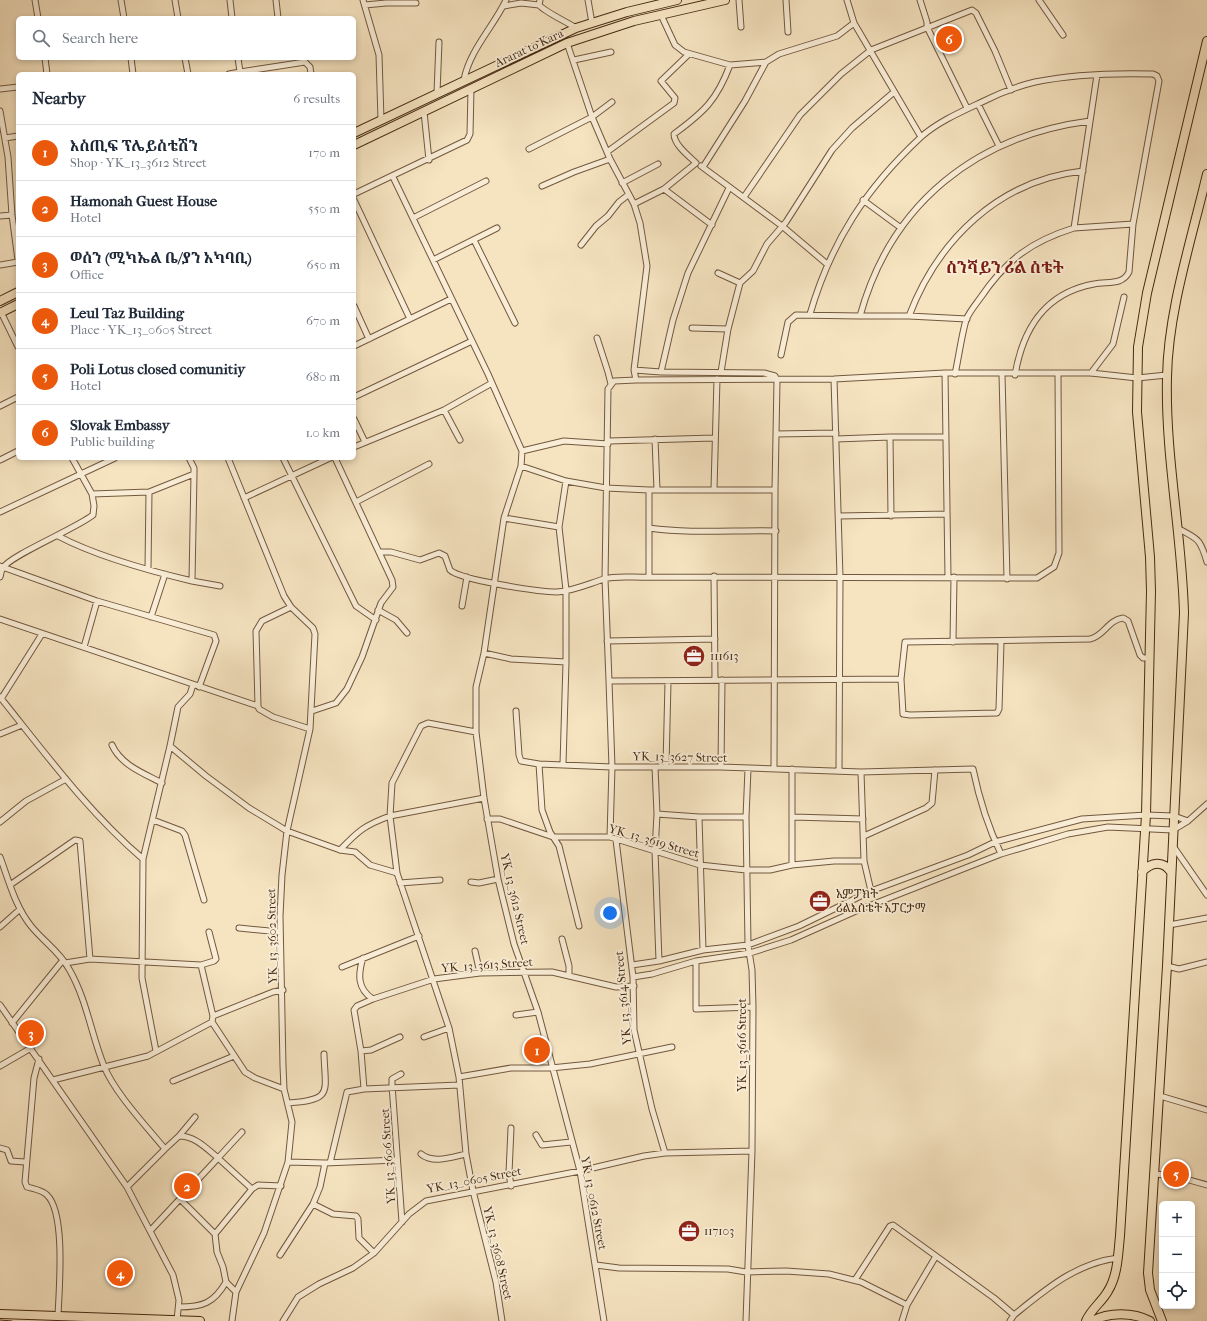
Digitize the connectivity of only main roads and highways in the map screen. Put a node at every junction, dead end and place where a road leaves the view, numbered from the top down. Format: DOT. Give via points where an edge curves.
graph roads {
  1 [pos="677,0"];
  2 [pos="723,0"];
  3 [pos="1207,41"];
  4 [pos="500,63"];
  5 [pos="504,73"];
  6 [pos="356,132"];
  7 [pos="356,144"];
  8 [pos="1207,174"];
  9 [pos="16,293"];
  10 [pos="0,301"];
  11 [pos="16,305"];
  12 [pos="1,312"];
  13 [pos="1142,872"];
  14 [pos="1171,872"];
  15 [pos="0,1314"];
  16 [pos="67,1318"];
  17 [pos="200,1321"];
  18 [pos="1086,1321"];
  19 [pos="1092,1321"];
  20 [pos="1150,1321"];
  21 [pos="1162,1321"];
  1 -- 4 [label="main road, Ararat to Kara" via="576,28"];
  2 -- 5 [label="main road, Ararat to Kara" via="614,27 567,43"];
  3 -- 13 [label="main road" via="1143,307 1138,347 1137,412 1150,557 1150,658"];
  4 -- 5 [label="main road"];
  4 -- 6 [label="main road, Ararat to Kara"];
  5 -- 7 [label="main road, Ararat to Kara"];
  8 -- 14 [label="main road" via="1172,326 1167,375 1167,409 1184,613"];
  9 -- 10 [label="main road"];
  11 -- 12 [label="main road"];
  13 -- 14 [label="main road" via="1147,866 1156,863 1164,864"];
  13 -- 18 [label="main road" via="1118,1258 1115,1275 1108,1291"];
  14 -- 21 [label="main road" via="1148,1282"];
  15 -- 16 [label="main road"];
  16 -- 17 [label="main road"];
  19 -- 20 [label="main road" via="1115,1314 1131,1315"];
}
